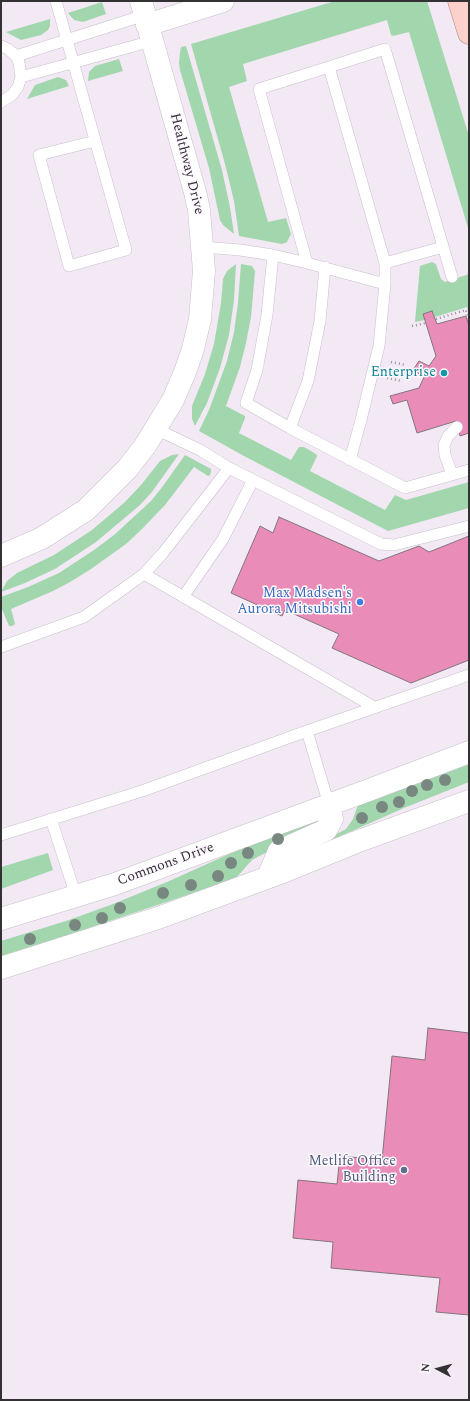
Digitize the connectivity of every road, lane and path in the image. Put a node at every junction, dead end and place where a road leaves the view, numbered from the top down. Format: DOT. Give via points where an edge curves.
graph roads {
  1 [pos="56,1"];
  2 [pos="223,1"];
  3 [pos="459,1"];
  4 [pos="146,20"];
  5 [pos="469,33"];
  6 [pos="67,39"];
  7 [pos="1,46"];
  8 [pos="16,56"];
  9 [pos="73,63"];
  10 [pos="329,67"];
  11 [pos="21,77"];
  12 [pos="1,102"];
  13 [pos="95,141"];
  14 [pos="203,247"];
  15 [pos="443,247"];
  16 [pos="273,255"];
  17 [pos="308,263"];
  18 [pos="385,263"];
  19 [pos="325,268"];
  20 [pos="452,277"];
  21 [pos="385,284"];
  22 [pos="436,319"];
  23 [pos="469,320"];
  24 [pos="426,323"];
  25 [pos="412,326"];
  26 [pos="387,361"];
  27 [pos="406,365"];
  28 [pos="385,378"];
  29 [pos="402,381"];
  30 [pos="457,427"];
  31 [pos="290,428"];
  32 [pos="156,429"];
  33 [pos="350,460"];
  34 [pos="229,468"];
  35 [pos="469,470"];
  36 [pos="452,474"];
  37 [pos="253,480"];
  38 [pos="469,526"];
  39 [pos="1,556"];
  40 [pos="144,574"];
  41 [pos="183,597"];
  42 [pos="1,647"];
  43 [pos="469,675"];
  44 [pos="374,707"];
  45 [pos="307,731"];
  46 [pos="469,752"];
  47 [pos="469,801"];
  48 [pos="329,805"];
  49 [pos="51,819"];
  50 [pos="1,835"];
  51 [pos="268,877"];
  52 [pos="76,896"];
  53 [pos="1,919"];
  54 [pos="1,968"];
  1 -- 6 [label="lane"];
  2 -- 4 [label="street"];
  3 -- 5 [label="main road"];
  4 -- 6 [label="lane"];
  4 -- 9 [label="lane"];
  4 -- 14 [label="street, Healthway Drive" via="195,192"];
  6 -- 8 [label="lane"];
  6 -- 9 [label="lane"];
  7 -- 8 [label="lane"];
  8 -- 11 [label="lane"];
  9 -- 11 [label="lane"];
  9 -- 13 [label="lane"];
  10 -- 15 [label="lane" via="385,49"];
  10 -- 17 [label="lane" via="259,89"];
  10 -- 18 [label="lane"];
  11 -- 12 [label="lane" via="12,95"];
  13 -- 13 [label="lane" via="126,250 69,266 39,155"];
  14 -- 16 [label="lane"];
  14 -- 32 [label="street, Healthway Drive" via="202,299 193,349 173,400"];
  15 -- 18 [label="lane"];
  15 -- 20 [label="lane"];
  16 -- 17 [label="lane"];
  16 -- 31 [label="lane" via="267,315 257,370 246,403"];
  17 -- 19 [label="lane"];
  18 -- 21 [label="lane"];
  19 -- 21 [label="lane"];
  19 -- 31 [label="lane" via="320,321 308,381"];
  21 -- 33 [label="lane" via="378,346"];
  22 -- 23 [label="path" via="466,310"];
  24 -- 25 [label="path"];
  26 -- 27 [label="path"];
  28 -- 29 [label="path"];
  30 -- 36 [label="lane" via="448,436 444,445"];
  31 -- 33 [label="lane"];
  32 -- 34 [label="lane" via="200,450"];
  32 -- 39 [label="street, Healthway Drive" via="127,469 86,510 42,538"];
  33 -- 36 [label="lane" via="405,488"];
  34 -- 37 [label="lane"];
  34 -- 40 [label="lane"];
  35 -- 36 [label="lane"];
  37 -- 38 [label="lane" via="381,544 394,544"];
  37 -- 41 [label="lane" via="223,539"];
  40 -- 41 [label="lane"];
  40 -- 42 [label="lane" via="84,617"];
  41 -- 44 [label="lane"];
  43 -- 44 [label="lane"];
  44 -- 45 [label="lane"];
  45 -- 48 [label="lane"];
  45 -- 49 [label="lane" via="142,791"];
  46 -- 48 [label="street, Commons Drive"];
  47 -- 51 [label="street"];
  48 -- 51 [label="street" via="332,819 326,830 279,851"];
  48 -- 52 [label="street, Commons Drive"];
  49 -- 50 [label="lane"];
  49 -- 52 [label="lane"];
  51 -- 54 [label="street" via="158,918"];
  52 -- 53 [label="street, Commons Drive"];
}
